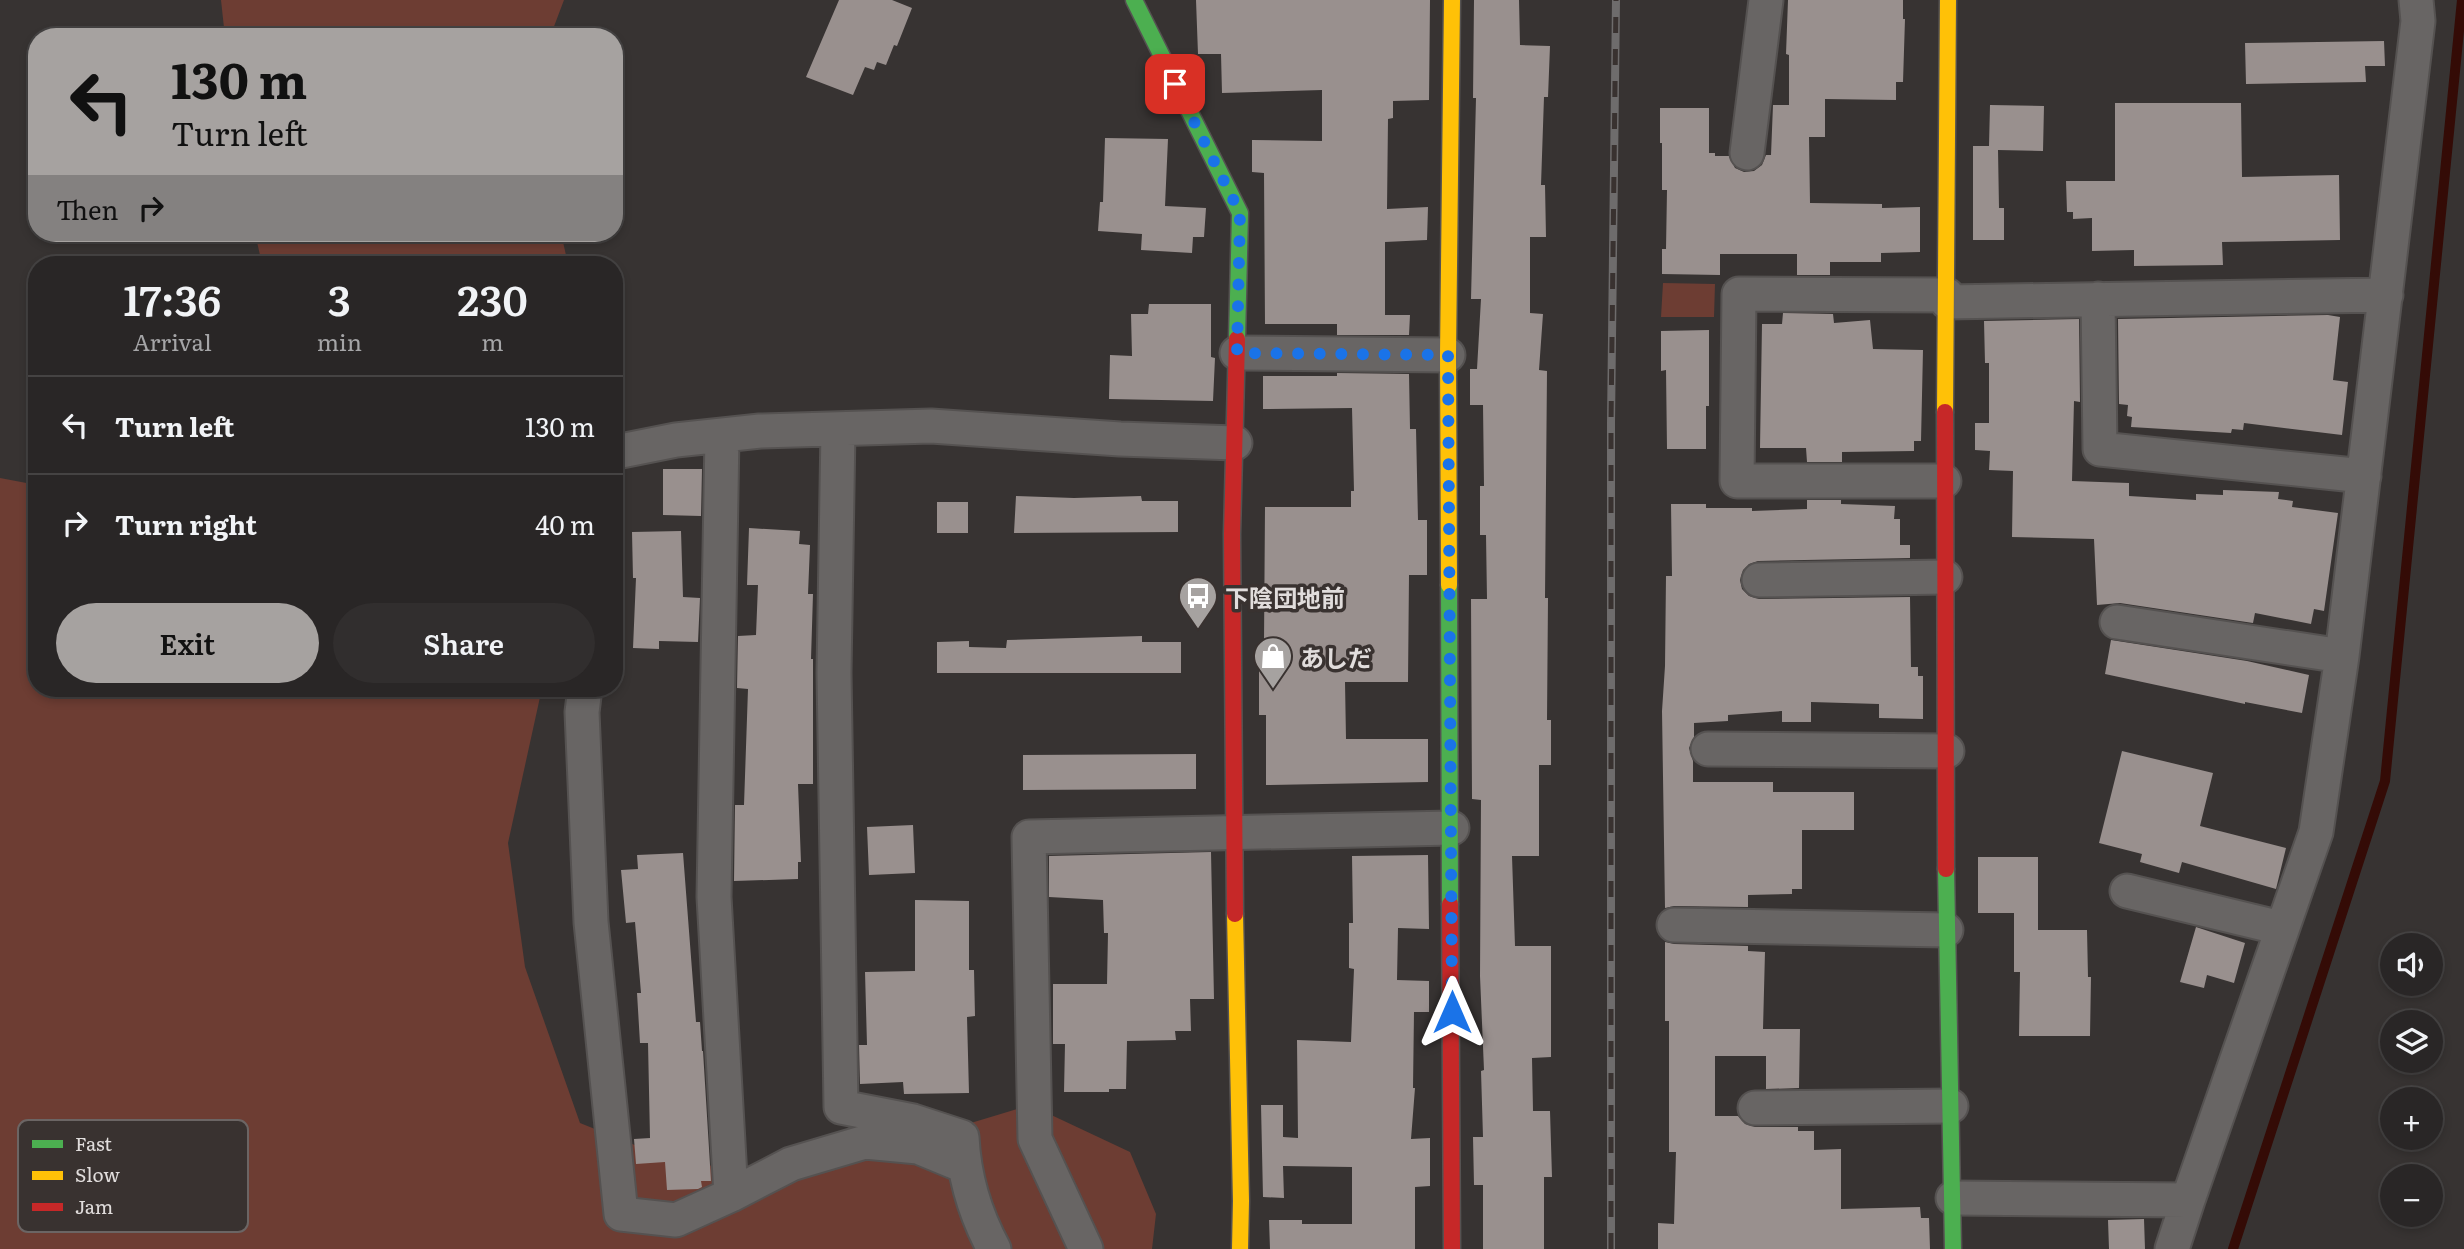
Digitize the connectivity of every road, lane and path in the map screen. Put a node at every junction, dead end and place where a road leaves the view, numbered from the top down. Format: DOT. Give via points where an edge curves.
graph roads {
  1 [pos="1134,0"];
  2 [pos="1452,0"];
  3 [pos="1766,0"];
  4 [pos="1948,0"];
  5 [pos="2416,0"];
  6 [pos="1747,153"];
  7 [pos="2386,295"];
  8 [pos="1947,298"];
  9 [pos="2098,299"];
  10 [pos="1237,353"];
  11 [pos="1448,355"];
  12 [pos="838,429"];
  13 [pos="722,435"];
  14 [pos="1235,443"];
  15 [pos="623,451"];
  16 [pos="2364,476"];
  17 [pos="1944,481"];
  18 [pos="1945,577"];
  19 [pos="1759,580"];
  20 [pos="2117,622"];
  21 [pos="2342,656"];
  22 [pos="584,697"];
  23 [pos="1708,750"];
  24 [pos="1947,751"];
  25 [pos="1452,828"];
  26 [pos="1233,832"];
  27 [pos="2127,891"];
  28 [pos="1674,925"];
  29 [pos="2281,929"];
  30 [pos="1946,930"];
  31 [pos="1951,1106"];
  32 [pos="1755,1108"];
  33 [pos="964,1166"];
  34 [pos="732,1195"];
  35 [pos="1953,1198"];
  36 [pos="2188,1200"];
  37 [pos="994,1249"];
  38 [pos="1086,1249"];
  39 [pos="1240,1249"];
  40 [pos="1452,1249"];
  41 [pos="1953,1249"];
  42 [pos="2172,1249"];
  1 -- 10 [label="street" via="1240,213"];
  2 -- 11 [label="street"];
  3 -- 6 [label="street"];
  4 -- 8 [label="street"];
  5 -- 7 [label="street"];
  7 -- 9 [label="street"];
  7 -- 16 [label="street"];
  8 -- 9 [label="street"];
  8 -- 17 [label="street"];
  8 -- 17 [label="street" via="1739,294 1737,481"];
  9 -- 16 [label="street" via="2100,449"];
  10 -- 11 [label="street"];
  10 -- 14 [label="street"];
  11 -- 25 [label="street"];
  12 -- 13 [label="street"];
  12 -- 14 [label="street" via="931,426"];
  12 -- 33 [label="street" via="834,673 841,1107 914,1121 962,1137"];
  13 -- 15 [label="street"];
  13 -- 34 [label="street" via="714,897"];
  14 -- 26 [label="street"];
  16 -- 21 [label="street"];
  17 -- 18 [label="street"];
  18 -- 19 [label="street"];
  18 -- 24 [label="street"];
  20 -- 21 [label="street"];
  21 -- 29 [label="street" via="2316,832"];
  22 -- 34 [label="street" via="591,922 621,1214 676,1220"];
  23 -- 24 [label="street"];
  24 -- 30 [label="street"];
  25 -- 26 [label="street"];
  25 -- 40 [label="street"];
  26 -- 38 [label="street" via="1029,837 1035,1139"];
  26 -- 39 [label="street"];
  27 -- 29 [label="street"];
  28 -- 30 [label="street"];
  29 -- 36 [label="street"];
  30 -- 31 [label="street"];
  31 -- 32 [label="street"];
  31 -- 35 [label="street"];
  33 -- 34 [label="street" via="918,1147 865,1142 791,1164"];
  33 -- 37 [label="street" via="980,1223"];
  35 -- 36 [label="street"];
  35 -- 41 [label="street"];
  36 -- 42 [label="street"];
}
